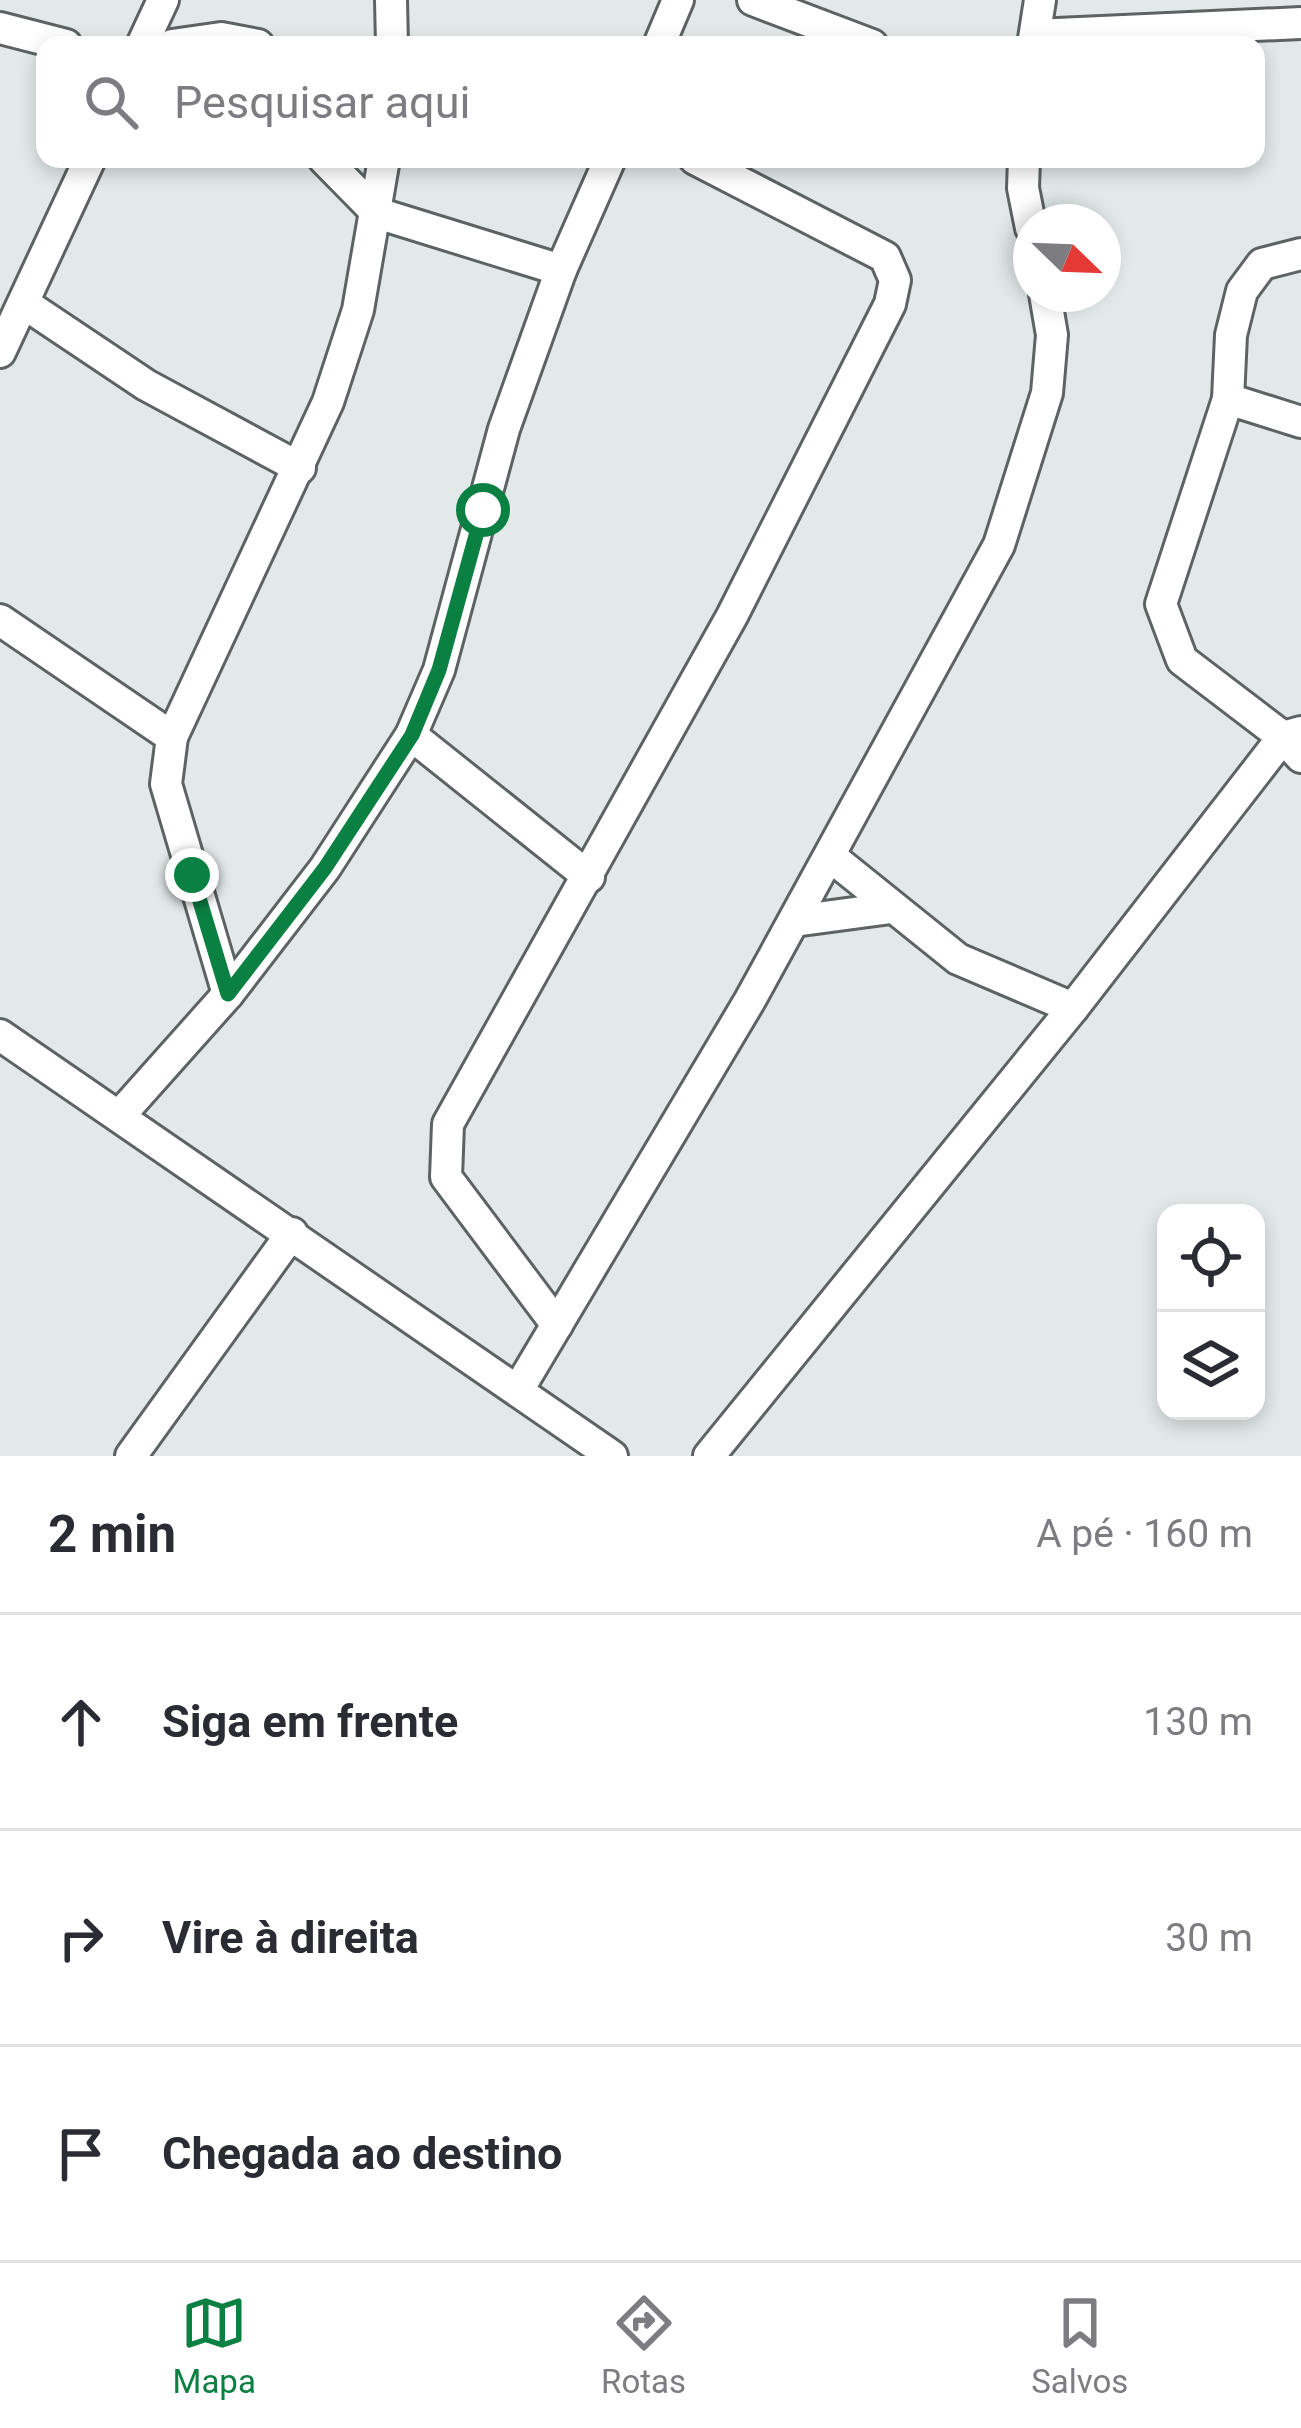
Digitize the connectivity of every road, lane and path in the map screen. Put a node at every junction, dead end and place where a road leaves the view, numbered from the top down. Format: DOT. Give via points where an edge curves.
graph roads {
  1 [pos="163,0"];
  2 [pos="391,0"];
  3 [pos="678,0"];
  4 [pos="753,0"];
  5 [pos="1040,0"];
  6 [pos="1207,14"];
  7 [pos="838,15"];
  8 [pos="1301,23"];
  9 [pos="0,28"];
  10 [pos="146,36"];
  11 [pos="392,36"];
  12 [pos="663,36"];
  13 [pos="862,36"];
  14 [pos="1035,36"];
  15 [pos="1061,36"];
  16 [pos="36,37"];
  17 [pos="87,168"];
  18 [pos="333,168"];
  19 [pos="383,168"];
  20 [pos="606,168"];
  21 [pos="713,168"];
  22 [pos="1023,168"];
  23 [pos="1026,204"];
  24 [pos="377,213"];
  25 [pos="1301,254"];
  26 [pos="561,270"];
  27 [pos="25,304"];
  28 [pos="1048,312"];
  29 [pos="0,352"];
  30 [pos="1228,399"];
  31 [pos="1301,422"];
  32 [pos="300,468"];
  33 [pos="0,620"];
  34 [pos="412,735"];
  35 [pos="172,737"];
  36 [pos="1295,742"];
  37 [pos="830,856"];
  38 [pos="589,878"];
  39 [pos="891,908"];
  40 [pos="794,922"];
  41 [pos="228,994"];
  42 [pos="1073,1008"];
  43 [pos="0,1035"];
  44 [pos="121,1114"];
  45 [pos="292,1233"];
  46 [pos="557,1325"];
  47 [pos="518,1390"];
  48 [pos="610,1455"];
  49 [pos="130,1456"];
  50 [pos="709,1456"];
  1 -- 10 [label="street"];
  2 -- 11 [label="street"];
  3 -- 12 [label="street"];
  4 -- 7 [label="street"];
  5 -- 14 [label="street"];
  6 -- 8 [label="street"];
  6 -- 15 [label="street"];
  7 -- 13 [label="street"];
  9 -- 16 [label="street"];
  17 -- 27 [label="street"];
  18 -- 24 [label="street"];
  19 -- 24 [label="street"];
  20 -- 26 [label="street"];
  21 -- 38 [label="street" via="885,256 896,280 742,595"];
  22 -- 23 [label="street"];
  24 -- 26 [label="street"];
  24 -- 32 [label="street" via="358,310"];
  25 -- 30 [label="street" via="1262,264 1242,291"];
  26 -- 34 [label="street"];
  27 -- 29 [label="street"];
  27 -- 32 [label="street" via="146,386"];
  28 -- 37 [label="street" via="1047,393 999,545"];
  30 -- 31 [label="street"];
  30 -- 36 [label="street" via="1160,604 1182,659"];
  32 -- 35 [label="street"];
  33 -- 35 [label="street"];
  34 -- 38 [label="street"];
  34 -- 41 [label="street" via="325,868"];
  35 -- 41 [label="street" via="166,784"];
  36 -- 42 [label="street"];
  37 -- 39 [label="street"];
  37 -- 40 [label="street"];
  38 -- 46 [label="street" via="448,1124 446,1177"];
  39 -- 40 [label="street"];
  39 -- 42 [label="street" via="958,959"];
  40 -- 46 [label="street"];
  41 -- 44 [label="street"];
  42 -- 50 [label="street"];
  43 -- 44 [label="street"];
  44 -- 45 [label="street"];
  45 -- 47 [label="street"];
  45 -- 49 [label="street"];
  46 -- 47 [label="street"];
  47 -- 48 [label="street"];
}
